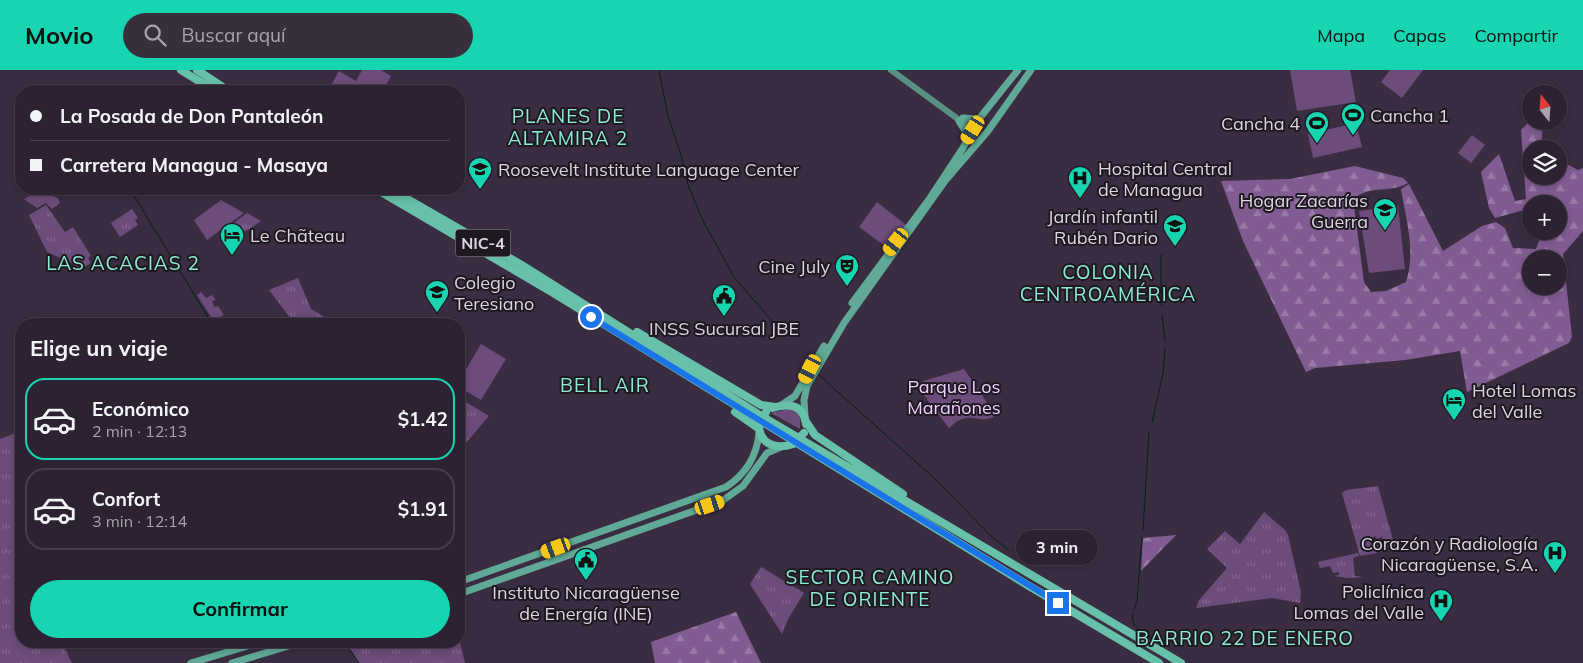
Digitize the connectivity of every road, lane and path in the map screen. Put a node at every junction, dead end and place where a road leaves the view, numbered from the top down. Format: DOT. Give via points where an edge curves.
graph roads {
  1 [pos="181,70"];
  2 [pos="197,70"];
  3 [pos="890,70"];
  4 [pos="897,70"];
  5 [pos="1018,70"];
  6 [pos="1031,70"];
  7 [pos="206,85"];
  8 [pos="220,85"];
  9 [pos="940,104"];
  10 [pos="980,119"];
  11 [pos="961,120"];
  12 [pos="991,125"];
  13 [pos="974,130"];
  14 [pos="984,135"];
  15 [pos="966,141"];
  16 [pos="962,159"];
  17 [pos="386,195"];
  18 [pos="400,195"];
  19 [pos="911,227"];
  20 [pos="607,319"];
  21 [pos="777,407"];
  22 [pos="805,418"];
  23 [pos="759,422"];
  24 [pos="787,445"];
  25 [pos="747,467"];
  26 [pos="722,501"];
  27 [pos="959,531"];
  28 [pos="959,542"];
  29 [pos="465,580"];
  30 [pos="465,592"];
  31 [pos="241,648"];
  32 [pos="282,648"];
  33 [pos="191,663"];
  34 [pos="232,663"];
  35 [pos="1159,663"];
  36 [pos="1181,663"];
  1 -- 7 [label="highway"];
  2 -- 8 [label="highway"];
  3 -- 9 [label="main road"];
  4 -- 9 [label="main road"];
  5 -- 10 [label="main road"];
  6 -- 12 [label="main road"];
  9 -- 11 [label="main road"];
  10 -- 11 [label="main road"];
  10 -- 12 [label="main road" via="989,121"];
  10 -- 13 [label="main road"];
  11 -- 13 [label="main road"];
  11 -- 15 [label="main road"];
  12 -- 14 [label="main road"];
  13 -- 14 [label="main road"];
  13 -- 15 [label="main road"];
  13 -- 16 [label="main road"];
  14 -- 16 [label="main road"];
  15 -- 19 [label="main road"];
  16 -- 19 [label="main road"];
  17 -- 23 [label="highway, NIC-4" via="555,294"];
  18 -- 20 [label="highway, NIC-4"];
  19 -- 21 [label="main road" via="904,232 843,317 798,392 789,402"];
  19 -- 22 [label="main road" via="815,371 805,396"];
  20 -- 21 [label="highway" via="648,338 761,405"];
  20 -- 23 [label="highway, NIC-4"];
  21 -- 22 [label="highway" via="796,407"];
  21 -- 23 [label="highway"];
  22 -- 24 [label="highway, bridge" via="804,432"];
  22 -- 27 [label="highway" via="813,433 829,446"];
  23 -- 24 [label="highway" via="766,442"];
  23 -- 25 [label="main road" via="756,452"];
  23 -- 27 [label="highway, NIC-4"];
  23 -- 28 [label="highway, NIC-4"];
  24 -- 26 [label="main road" via="766,453 743,486"];
  24 -- 28 [label="highway"];
  25 -- 26 [label="main road" via="724,494"];
  25 -- 29 [label="main road" via="731,484 711,493"];
  26 -- 30 [label="main road"];
  27 -- 36 [label="highway, NIC-4"];
  28 -- 35 [label="highway, NIC-4"];
  31 -- 33 [label="main road"];
  32 -- 34 [label="main road"];
}
